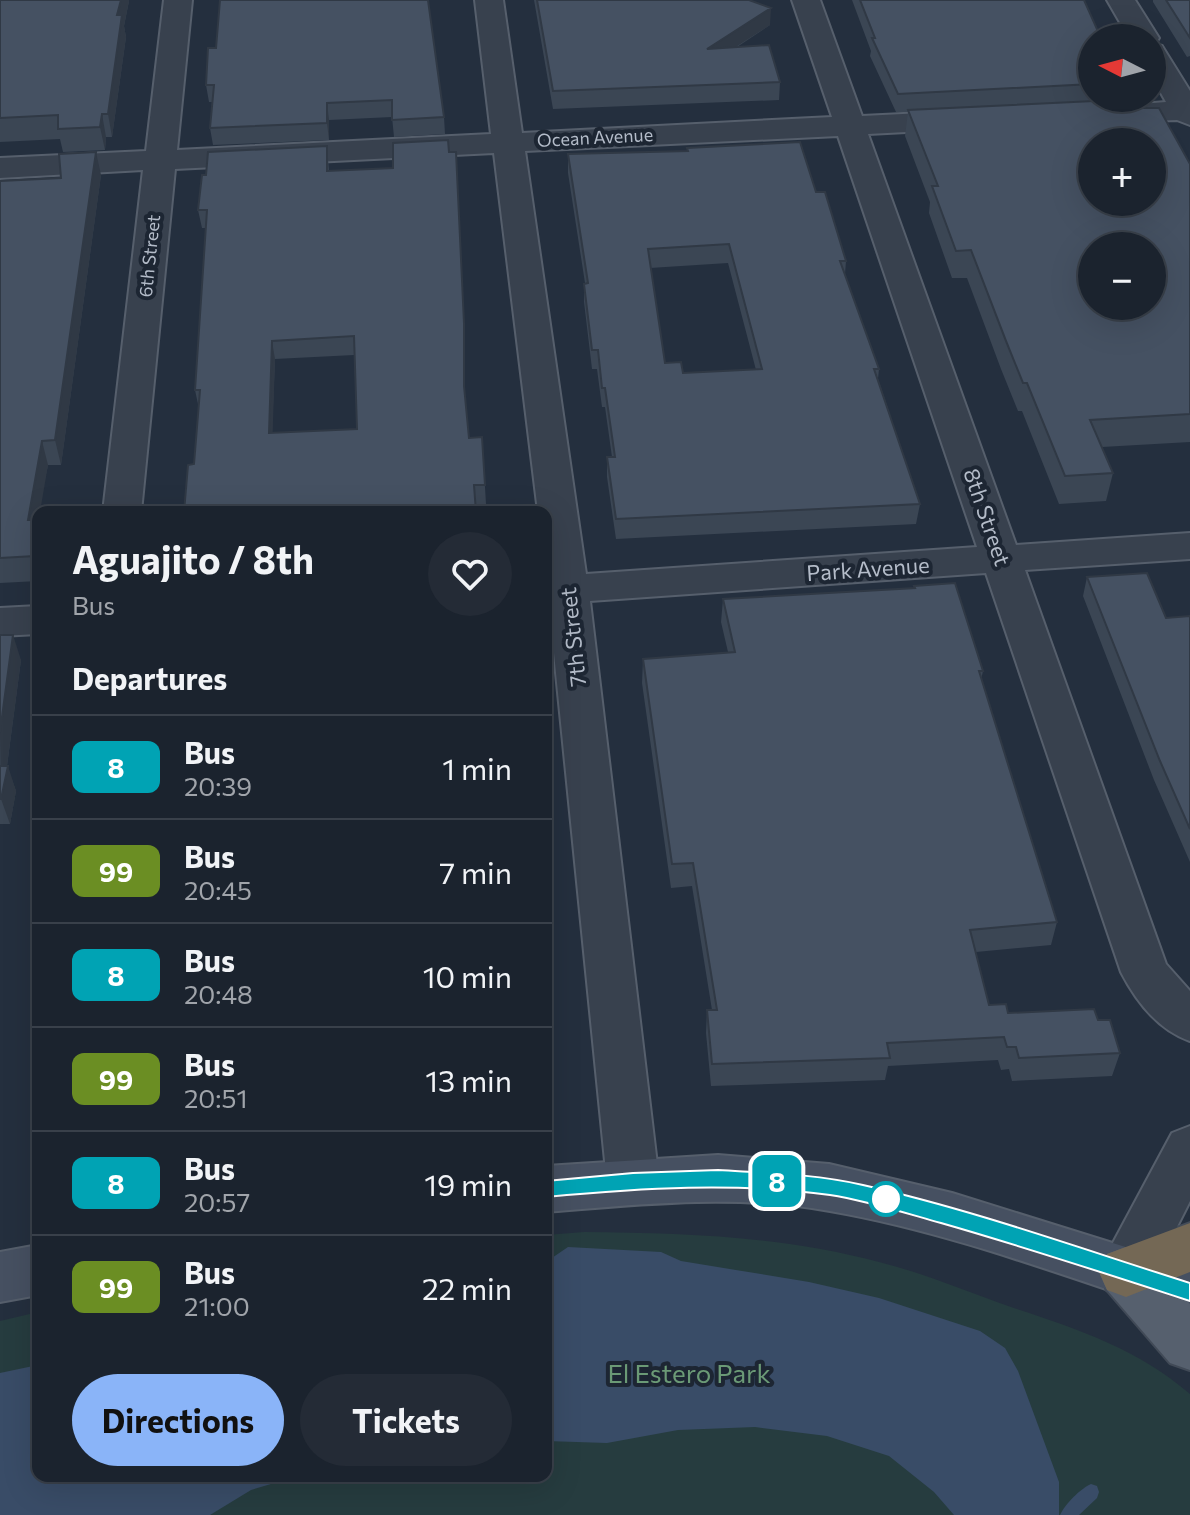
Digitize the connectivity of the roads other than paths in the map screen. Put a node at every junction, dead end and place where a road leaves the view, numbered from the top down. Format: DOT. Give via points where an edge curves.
graph roads {
  1 [pos="178,0"];
  2 [pos="489,0"];
  3 [pos="806,0"];
  4 [pos="1121,0"];
  5 [pos="1136,24"];
  6 [pos="1166,75"];
  7 [pos="1189,112"];
  8 [pos="1075,115"];
  9 [pos="996,119"];
  10 [pos="853,125"];
  11 [pos="508,142"];
  12 [pos="160,160"];
  13 [pos="0,168"];
  14 [pos="123,506"];
  15 [pos="548,506"];
  16 [pos="552,543"];
  17 [pos="1190,546"];
  18 [pos="1001,560"];
  19 [pos="557,589"];
  20 [pos="32,620"];
  21 [pos="0,622"];
  22 [pos="1190,1021"];
  23 [pos="1190,1149"];
  24 [pos="633,1181"];
  25 [pos="552,1188"];
  26 [pos="1190,1247"];
  27 [pos="1126,1272"];
  28 [pos="1190,1292"];
  29 [pos="1190,1344"];
  1 -- 12 [label="street, 6th Street"];
  2 -- 11 [label="street, 7th Street"];
  3 -- 10 [label="street, 8th Street"];
  4 -- 5 [label="street"];
  6 -- 7 [label="street"];
  7 -- 8 [label="street"];
  9 -- 10 [label="street, Ocean Avenue"];
  10 -- 11 [label="street, Ocean Avenue"];
  10 -- 18 [label="street, 8th Street"];
  11 -- 12 [label="street, Ocean Avenue"];
  11 -- 15 [label="street, 7th Street"];
  12 -- 13 [label="street, Ocean Avenue"];
  12 -- 14 [label="street, 6th Street"];
  16 -- 19 [label="street, 7th Street"];
  17 -- 18 [label="street, Park Avenue"];
  18 -- 19 [label="street, Park Avenue"];
  18 -- 22 [label="street, 8th Street" via="1145,972"];
  19 -- 24 [label="street, 7th Street"];
  20 -- 21 [label="street"];
  23 -- 27 [label="street"];
  24 -- 25 [label="main road"];
  24 -- 27 [label="main road" via="718,1178 852,1191 1005,1232"];
  26 -- 27 [label="highway"];
  27 -- 28 [label="main road"];
  27 -- 29 [label="main road"];
}
